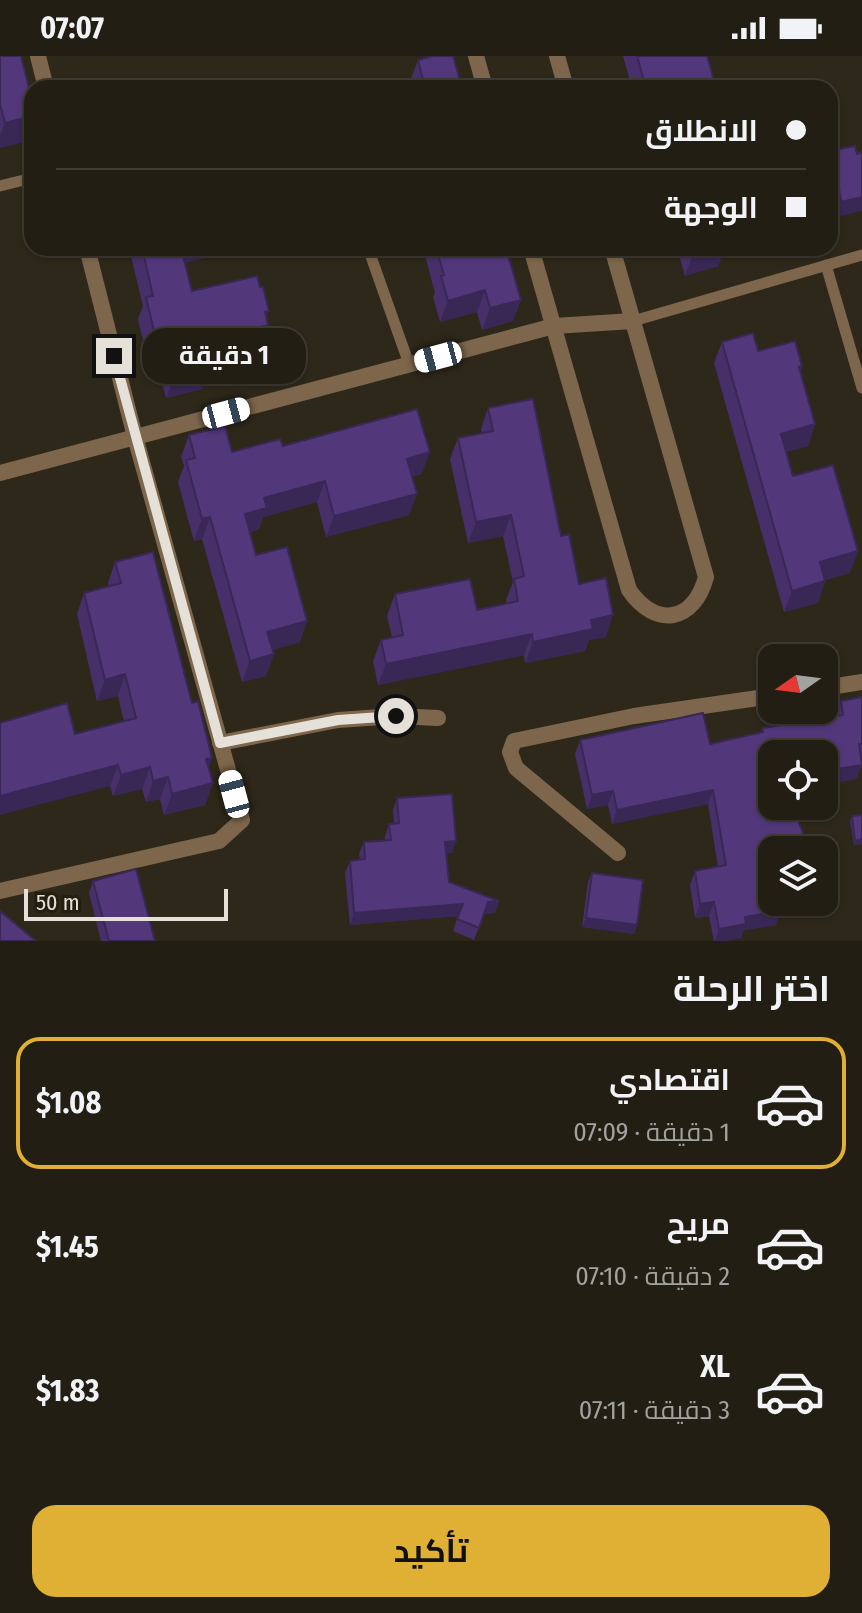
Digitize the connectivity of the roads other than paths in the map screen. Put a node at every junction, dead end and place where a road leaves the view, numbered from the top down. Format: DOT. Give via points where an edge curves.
graph roads {
  1 [pos="38,56"];
  2 [pos="476,56"];
  3 [pos="557,56"];
  4 [pos="44,80"];
  5 [pos="483,80"];
  6 [pos="564,80"];
  7 [pos="24,180"];
  8 [pos="0,186"];
  9 [pos="862,255"];
  10 [pos="89,256"];
  11 [pos="371,256"];
  12 [pos="533,256"];
  13 [pos="614,256"];
  14 [pos="826,265"];
  15 [pos="633,321"];
  16 [pos="554,326"];
  17 [pos="409,364"];
  18 [pos="862,388"];
  19 [pos="135,437"];
  20 [pos="0,473"];
  21 [pos="862,682"];
  22 [pos="838,686"];
  23 [pos="758,698"];
  24 [pos="438,718"];
  25 [pos="220,743"];
  26 [pos="618,853"];
  27 [pos="0,891"];
  1 -- 4 [label="street"];
  2 -- 5 [label="street"];
  3 -- 6 [label="street"];
  7 -- 8 [label="lane"];
  9 -- 14 [label="lane"];
  10 -- 19 [label="street"];
  11 -- 17 [label="lane"];
  12 -- 16 [label="street"];
  13 -- 15 [label="street"];
  14 -- 15 [label="lane"];
  14 -- 18 [label="lane"];
  15 -- 16 [label="street"];
  15 -- 16 [label="street" via="706,577 690,608 673,616 639,606 629,590"];
  16 -- 17 [label="street"];
  17 -- 19 [label="street"];
  19 -- 20 [label="street"];
  19 -- 25 [label="street"];
  21 -- 22 [label="street"];
  23 -- 26 [label="street" via="514,741 510,752 516,768"];
  24 -- 25 [label="street" via="338,720"];
  25 -- 27 [label="street" via="242,820 219,841"];
}
